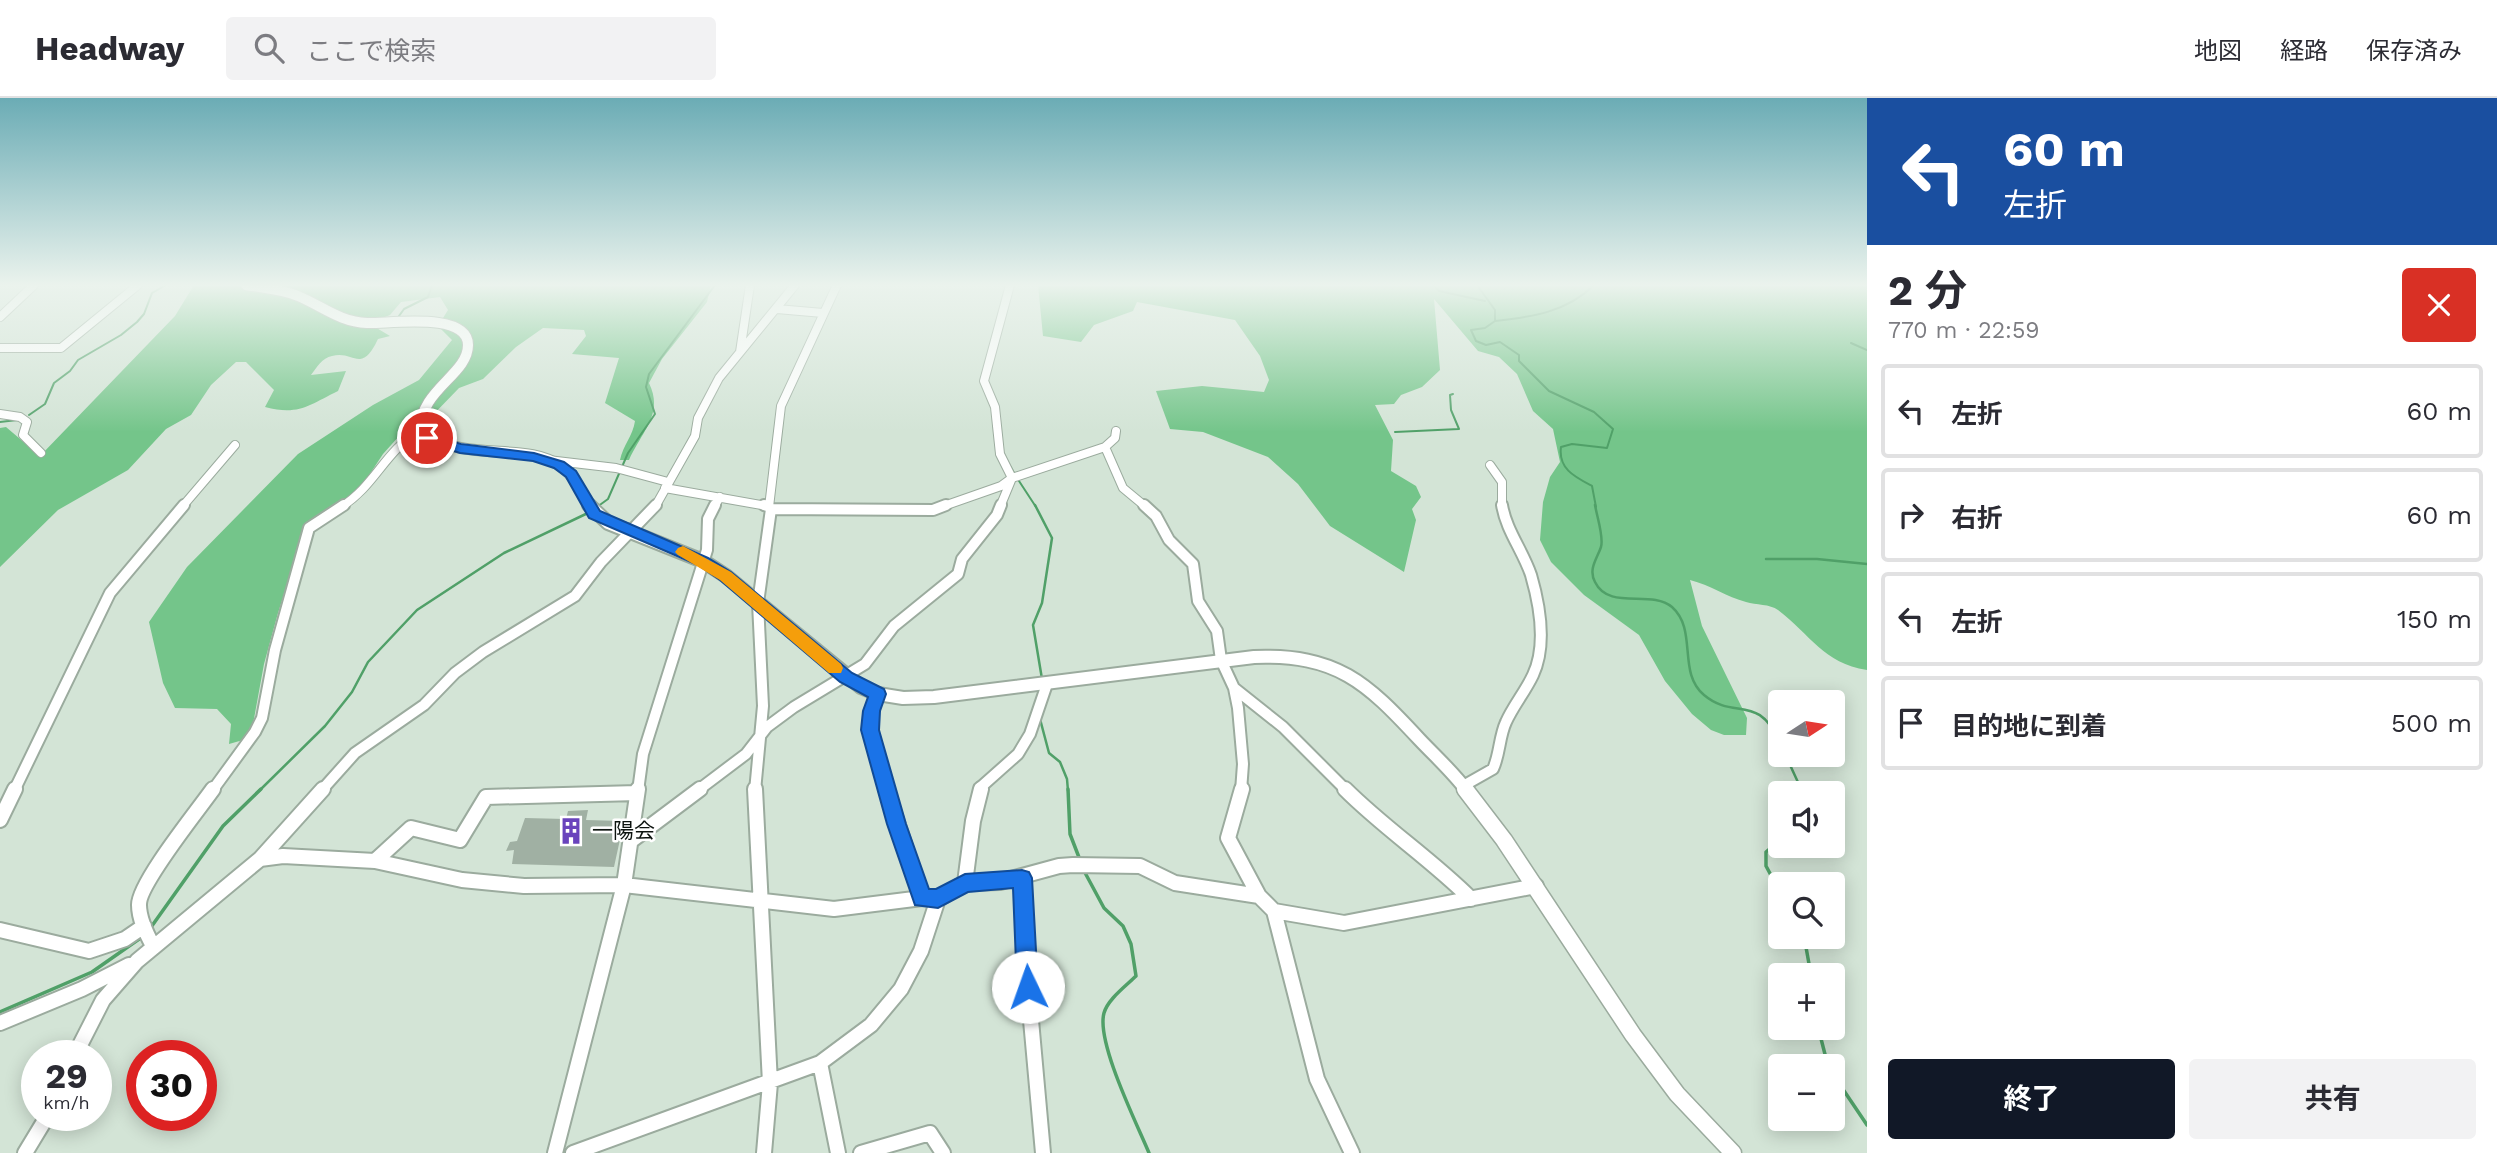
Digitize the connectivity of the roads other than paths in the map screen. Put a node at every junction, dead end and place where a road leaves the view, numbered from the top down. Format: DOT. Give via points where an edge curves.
graph roads {
  1 [pos="78,334"];
  2 [pos="464,334"];
  3 [pos="743,334"];
  4 [pos="755,334"];
  5 [pos="813,334"];
  6 [pos="997,334"];
  7 [pos="0,348"];
  8 [pos="740,352"];
  9 [pos="0,414"];
  10 [pos="421,431"];
  11 [pos="1116,431"];
  12 [pos="235,444"];
  13 [pos="1105,447"];
  14 [pos="41,453"];
  15 [pos="548,460"];
  16 [pos="1490,465"];
  17 [pos="1012,478"];
  18 [pos="666,485"];
  19 [pos="720,497"];
  20 [pos="769,508"];
  21 [pos="633,532"];
  22 [pos="703,561"];
  23 [pos="758,603"];
  24 [pos="1221,660"];
  25 [pos="846,677"];
  26 [pos="1046,684"];
  27 [pos="1234,688"];
  28 [pos="878,694"];
  29 [pos="758,741"];
  30 [pos="1463,786"];
  31 [pos="637,793"];
  32 [pos="0,820"];
  33 [pos="632,840"];
  34 [pos="260,859"];
  35 [pos="375,861"];
  36 [pos="1022,878"];
  37 [pos="965,883"];
  38 [pos="624,885"];
  39 [pos="1536,886"];
  40 [pos="1259,895"];
  41 [pos="922,898"];
  42 [pos="938,899"];
  43 [pos="1471,899"];
  44 [pos="761,902"];
  45 [pos="1274,911"];
  46 [pos="0,930"];
  47 [pos="147,935"];
  48 [pos="137,961"];
  49 [pos="0,1023"];
  50 [pos="83,1040"];
  51 [pos="820,1063"];
  52 [pos="770,1083"];
  53 [pos="38,1131"];
  54 [pos="25,1153"];
  55 [pos="555,1153"];
  56 [pos="573,1153"];
  57 [pos="764,1153"];
  58 [pos="838,1153"];
  59 [pos="861,1153"];
  60 [pos="943,1153"];
  61 [pos="1043,1153"];
  62 [pos="1352,1153"];
  63 [pos="1733,1153"];
  1 -- 7 [label="street" via="61,348"];
  2 -- 10 [label="street" via="465,353 427,403"];
  3 -- 8 [label="street"];
  4 -- 8 [label="street"];
  5 -- 20 [label="street" via="781,406"];
  6 -- 17 [label="street" via="984,381 995,407 1000,454"];
  8 -- 18 [label="street" via="707,397 695,422 695,436"];
  9 -- 14 [label="street" via="27,422 23,435"];
  10 -- 15 [label="street" via="460,449"];
  10 -- 47 [label="street" via="387,456 363,492 309,528 275,650 262,718 153,872 138,902"];
  11 -- 13 [label="street"];
  12 -- 32 [label="street" via="110,593"];
  13 -- 17 [label="street"];
  13 -- 24 [label="street" via="1123,488 1156,516 1169,540 1193,564 1198,601 1217,631"];
  15 -- 18 [label="street" via="623,470"];
  15 -- 21 [label="street" via="571,474 592,511"];
  16 -- 30 [label="street" via="1502,480 1503,513 1535,590 1542,648 1535,671 1503,727 1495,767 1488,776"];
  17 -- 20 [label="street" via="933,510"];
  17 -- 25 [label="street" via="997,515 962,559 958,574 894,626 865,664"];
  18 -- 19 [label="street"];
  18 -- 21 [label="street" via="654,509"];
  19 -- 20 [label="street"];
  19 -- 22 [label="street" via="709,519"];
  20 -- 23 [label="street"];
  21 -- 22 [label="street"];
  21 -- 34 [label="street" via="601,562 575,596 483,652 424,705 355,753"];
  22 -- 23 [label="street"];
  22 -- 31 [label="street" via="643,754"];
  23 -- 25 [label="street"];
  23 -- 29 [label="street" via="763,706"];
  24 -- 26 [label="street"];
  24 -- 27 [label="street"];
  24 -- 30 [label="street" via="1287,656 1349,674 1382,700"];
  25 -- 28 [label="street"];
  25 -- 29 [label="street" via="794,707 767,727"];
  26 -- 28 [label="street" via="934,697"];
  26 -- 37 [label="street" via="1030,734 1018,754 982,786"];
  27 -- 40 [label="street" via="1243,785 1228,838"];
  27 -- 43 [label="street"];
  28 -- 41 [label="street" via="870,730"];
  29 -- 33 [label="street"];
  29 -- 44 [label="street" via="754,800"];
  30 -- 39 [label="street"];
  31 -- 33 [label="street"];
  31 -- 35 [label="street" via="486,797 460,840 411,828"];
  33 -- 38 [label="street"];
  34 -- 35 [label="street"];
  34 -- 47 [label="street"];
  35 -- 38 [label="street" via="462,880 524,886"];
  36 -- 37 [label="street"];
  36 -- 40 [label="street" via="1059,866 1140,866 1175,883"];
  36 -- 61 [label="street"];
  37 -- 42 [label="street"];
  38 -- 44 [label="street"];
  38 -- 55 [label="street"];
  39 -- 43 [label="street"];
  39 -- 63 [label="street" via="1633,1035 1677,1094"];
  40 -- 45 [label="street"];
  41 -- 42 [label="street"];
  41 -- 44 [label="street" via="834,909"];
  42 -- 51 [label="street" via="901,989 871,1025"];
  43 -- 45 [label="street" via="1344,923"];
  44 -- 52 [label="street"];
  45 -- 62 [label="street" via="1317,1079"];
  46 -- 47 [label="street" via="89,951"];
  47 -- 48 [label="street"];
  48 -- 49 [label="street"];
  48 -- 50 [label="street" via="103,1000"];
  51 -- 52 [label="street"];
  51 -- 58 [label="street"];
  52 -- 56 [label="street"];
  52 -- 57 [label="street"];
  53 -- 54 [label="street"];
  59 -- 60 [label="street" via="930,1133"];
}
